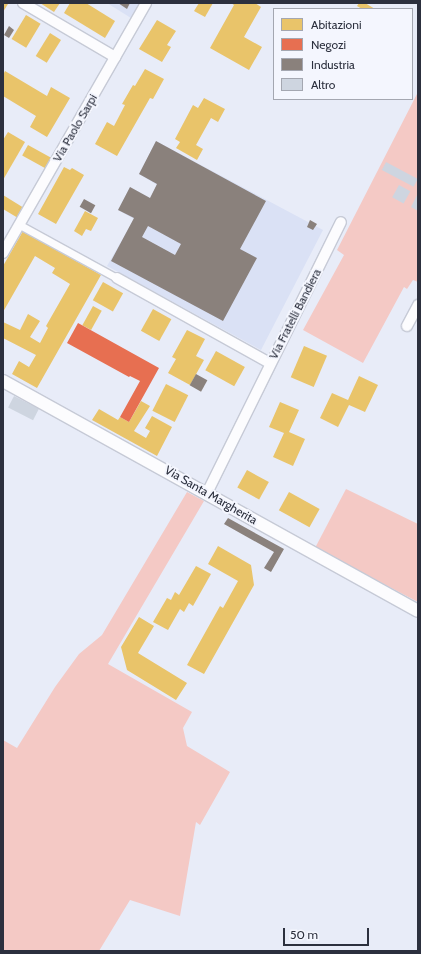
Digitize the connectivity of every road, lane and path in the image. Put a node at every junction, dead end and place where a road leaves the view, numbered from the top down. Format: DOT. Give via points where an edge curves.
graph roads {
  1 [pos="23,3"];
  2 [pos="146,3"];
  3 [pos="114,57"];
  4 [pos="341,222"];
  5 [pos="20,225"];
  6 [pos="3,254"];
  7 [pos="117,278"];
  8 [pos="418,305"];
  9 [pos="407,326"];
  10 [pos="270,363"];
  11 [pos="3,381"];
  12 [pos="207,493"];
  13 [pos="418,611"];
  1 -- 3 [label="street"];
  2 -- 3 [label="street, Via Paolo Sarpi"];
  3 -- 5 [label="street, Via Paolo Sarpi"];
  4 -- 10 [label="street, Via Fratelli Bandiera"];
  5 -- 6 [label="street, Via Paolo Sarpi"];
  5 -- 7 [label="street"];
  7 -- 10 [label="street"];
  8 -- 9 [label="street"];
  10 -- 12 [label="street, Via Fratelli Bandiera"];
  11 -- 12 [label="street, Via Santa Margherita"];
  12 -- 13 [label="street, Via Santa Margherita"];
}
